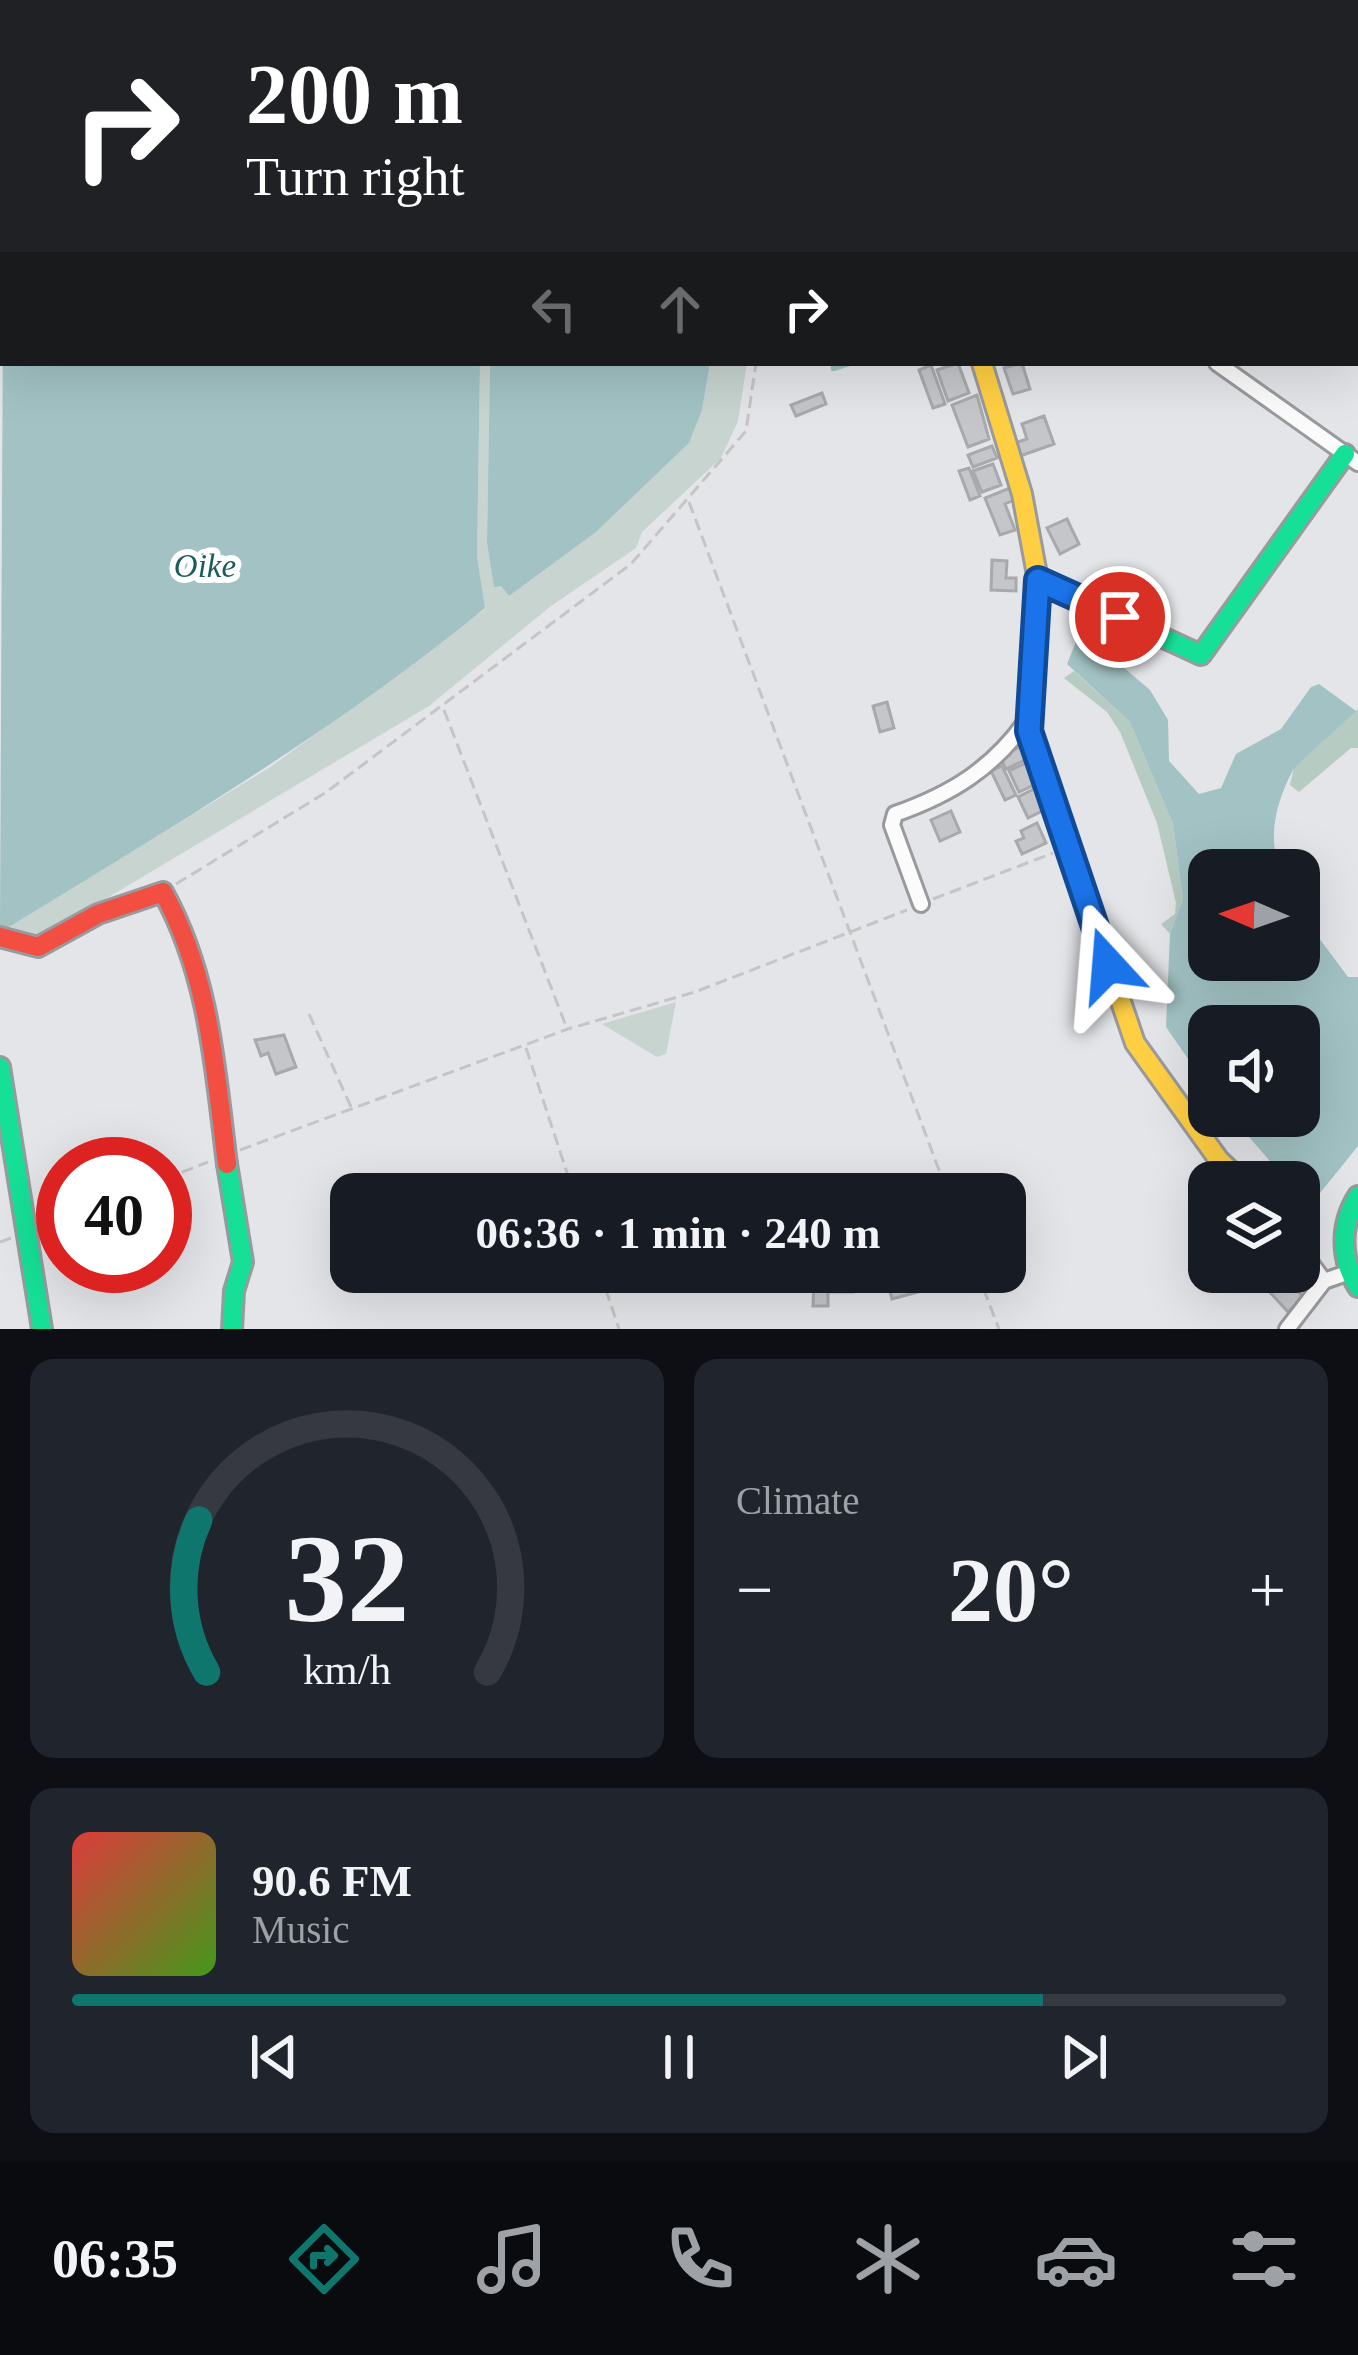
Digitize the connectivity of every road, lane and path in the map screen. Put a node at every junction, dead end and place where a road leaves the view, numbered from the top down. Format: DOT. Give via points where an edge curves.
graph roads {
  1 [pos="756,366"];
  2 [pos="983,366"];
  3 [pos="1221,366"];
  4 [pos="1352,459"];
  5 [pos="688,500"];
  6 [pos="1038,580"];
  7 [pos="444,709"];
  8 [pos="1029,716"];
  9 [pos="1066,848"];
  10 [pos="164,892"];
  11 [pos="921,904"];
  12 [pos="852,933"];
  13 [pos="0,937"];
  14 [pos="309,1013"];
  15 [pos="568,1029"];
  16 [pos="526,1047"];
  17 [pos="0,1067"];
  18 [pos="352,1109"];
  19 [pos="226,1156"];
  20 [pos="1220,1161"];
  21 [pos="192,1169"];
  22 [pos="567,1173"];
  23 [pos="940,1173"];
  24 [pos="1358,1196"];
  25 [pos="36,1227"];
  26 [pos="26,1231"];
  27 [pos="1352,1267"];
  28 [pos="1320,1276"];
  29 [pos="1324,1281"];
  30 [pos="607,1293"];
  31 [pos="985,1293"];
  32 [pos="42,1329"];
  33 [pos="232,1329"];
  34 [pos="619,1329"];
  35 [pos="999,1329"];
  36 [pos="1287,1329"];
  1 -- 5 [label="path" via="746,431"];
  2 -- 6 [label="street"];
  3 -- 4 [label="street"];
  4 -- 6 [label="street" via="1201,655"];
  5 -- 7 [label="path" via="631,564"];
  5 -- 12 [label="path"];
  6 -- 8 [label="street"];
  7 -- 10 [label="path"];
  7 -- 15 [label="path"];
  8 -- 9 [label="street"];
  8 -- 11 [label="street" via="984,770 946,796 895,814"];
  9 -- 11 [label="path"];
  9 -- 20 [label="street" via="1135,1043"];
  10 -- 13 [label="street" via="132,899 38,946"];
  10 -- 19 [label="street" via="204,987"];
  11 -- 12 [label="path"];
  12 -- 15 [label="path"];
  12 -- 23 [label="path"];
  14 -- 18 [label="path"];
  15 -- 16 [label="path"];
  16 -- 18 [label="path"];
  16 -- 22 [label="path"];
  17 -- 26 [label="street"];
  18 -- 19 [label="path"];
  19 -- 21 [label="path"];
  19 -- 33 [label="street" via="243,1262"];
  24 -- 27 [label="street" via="1349,1208"];
  25 -- 26 [label="path"];
  26 -- 32 [label="street"];
  27 -- 29 [label="street"];
  28 -- 29 [label="street"];
  29 -- 36 [label="street"];
  30 -- 34 [label="path"];
  31 -- 35 [label="path"];
}
